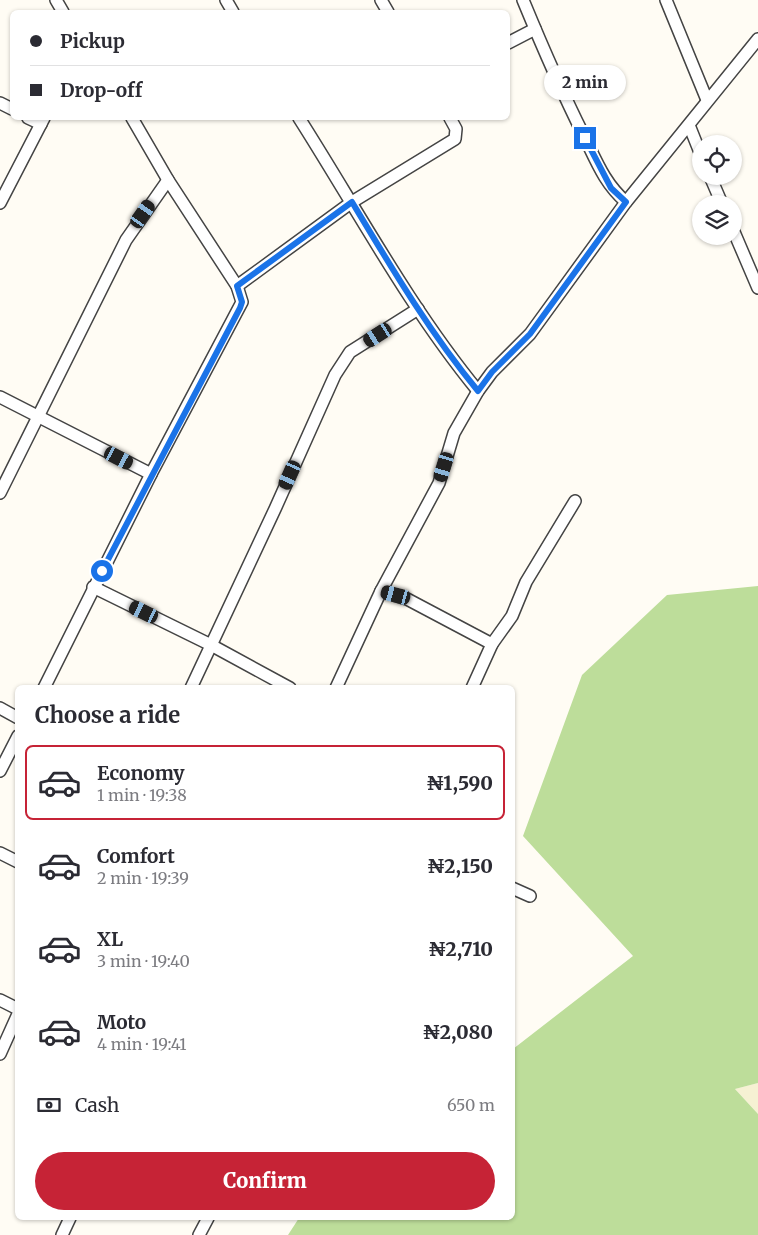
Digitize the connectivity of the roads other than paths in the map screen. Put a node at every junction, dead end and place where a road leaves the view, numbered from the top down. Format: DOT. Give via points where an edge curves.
graph roads {
  1 [pos="523,0"];
  2 [pos="666,0"];
  3 [pos="535,29"];
  4 [pos="758,39"];
  5 [pos="510,42"];
  6 [pos="707,100"];
  7 [pos="133,120"];
  8 [pos="300,120"];
  9 [pos="451,120"];
  10 [pos="42,121"];
  11 [pos="689,126"];
  12 [pos="693,135"];
  13 [pos="168,180"];
  14 [pos="352,202"];
  15 [pos="626,202"];
  16 [pos="0,203"];
  17 [pos="740,245"];
  18 [pos="237,286"];
  19 [pos="758,288"];
  20 [pos="418,309"];
  21 [pos="478,391"];
  22 [pos="0,397"];
  23 [pos="40,416"];
  24 [pos="151,474"];
  25 [pos="0,493"];
  26 [pos="575,501"];
  27 [pos="93,588"];
  28 [pos="381,591"];
  29 [pos="492,644"];
  30 [pos="211,645"];
  31 [pos="45,685"];
  32 [pos="192,685"];
  33 [pos="284,685"];
  34 [pos="337,685"];
  35 [pos="473,685"];
  36 [pos="0,708"];
  37 [pos="15,716"];
  38 [pos="15,742"];
  39 [pos="0,771"];
  40 [pos="0,853"];
  41 [pos="15,860"];
  42 [pos="515,889"];
  43 [pos="530,896"];
  44 [pos="0,1000"];
  45 [pos="15,1008"];
  46 [pos="15,1021"];
  47 [pos="0,1054"];
  48 [pos="69,1220"];
  49 [pos="207,1220"];
  50 [pos="62,1235"];
  51 [pos="199,1235"];
  1 -- 3 [label="street"];
  2 -- 6 [label="street"];
  3 -- 5 [label="street"];
  3 -- 15 [label="street" via="555,77 611,188"];
  4 -- 6 [label="street"];
  6 -- 11 [label="street"];
  7 -- 13 [label="street"];
  8 -- 14 [label="street"];
  9 -- 14 [label="street" via="456,129 455,139"];
  10 -- 16 [label="street"];
  11 -- 12 [label="street"];
  11 -- 15 [label="street"];
  13 -- 18 [label="street"];
  13 -- 23 [label="street" via="126,240"];
  14 -- 18 [label="street"];
  14 -- 20 [label="street"];
  15 -- 21 [label="street" via="530,334"];
  17 -- 19 [label="street"];
  18 -- 24 [label="street" via="242,302 240,308"];
  20 -- 21 [label="street"];
  20 -- 30 [label="street" via="350,352 335,375"];
  21 -- 28 [label="street" via="454,433 439,483"];
  22 -- 23 [label="street"];
  23 -- 24 [label="street"];
  23 -- 25 [label="street"];
  24 -- 27 [label="street"];
  26 -- 29 [label="street" via="526,582 512,616"];
  27 -- 30 [label="street"];
  27 -- 31 [label="street"];
  28 -- 29 [label="street" via="407,599"];
  28 -- 34 [label="street"];
  29 -- 35 [label="street"];
  30 -- 32 [label="street"];
  30 -- 33 [label="street"];
  36 -- 37 [label="street"];
  38 -- 39 [label="street"];
  40 -- 41 [label="street"];
  42 -- 43 [label="street"];
  44 -- 45 [label="street"];
  46 -- 47 [label="street"];
  48 -- 50 [label="street"];
  49 -- 51 [label="street"];
}
